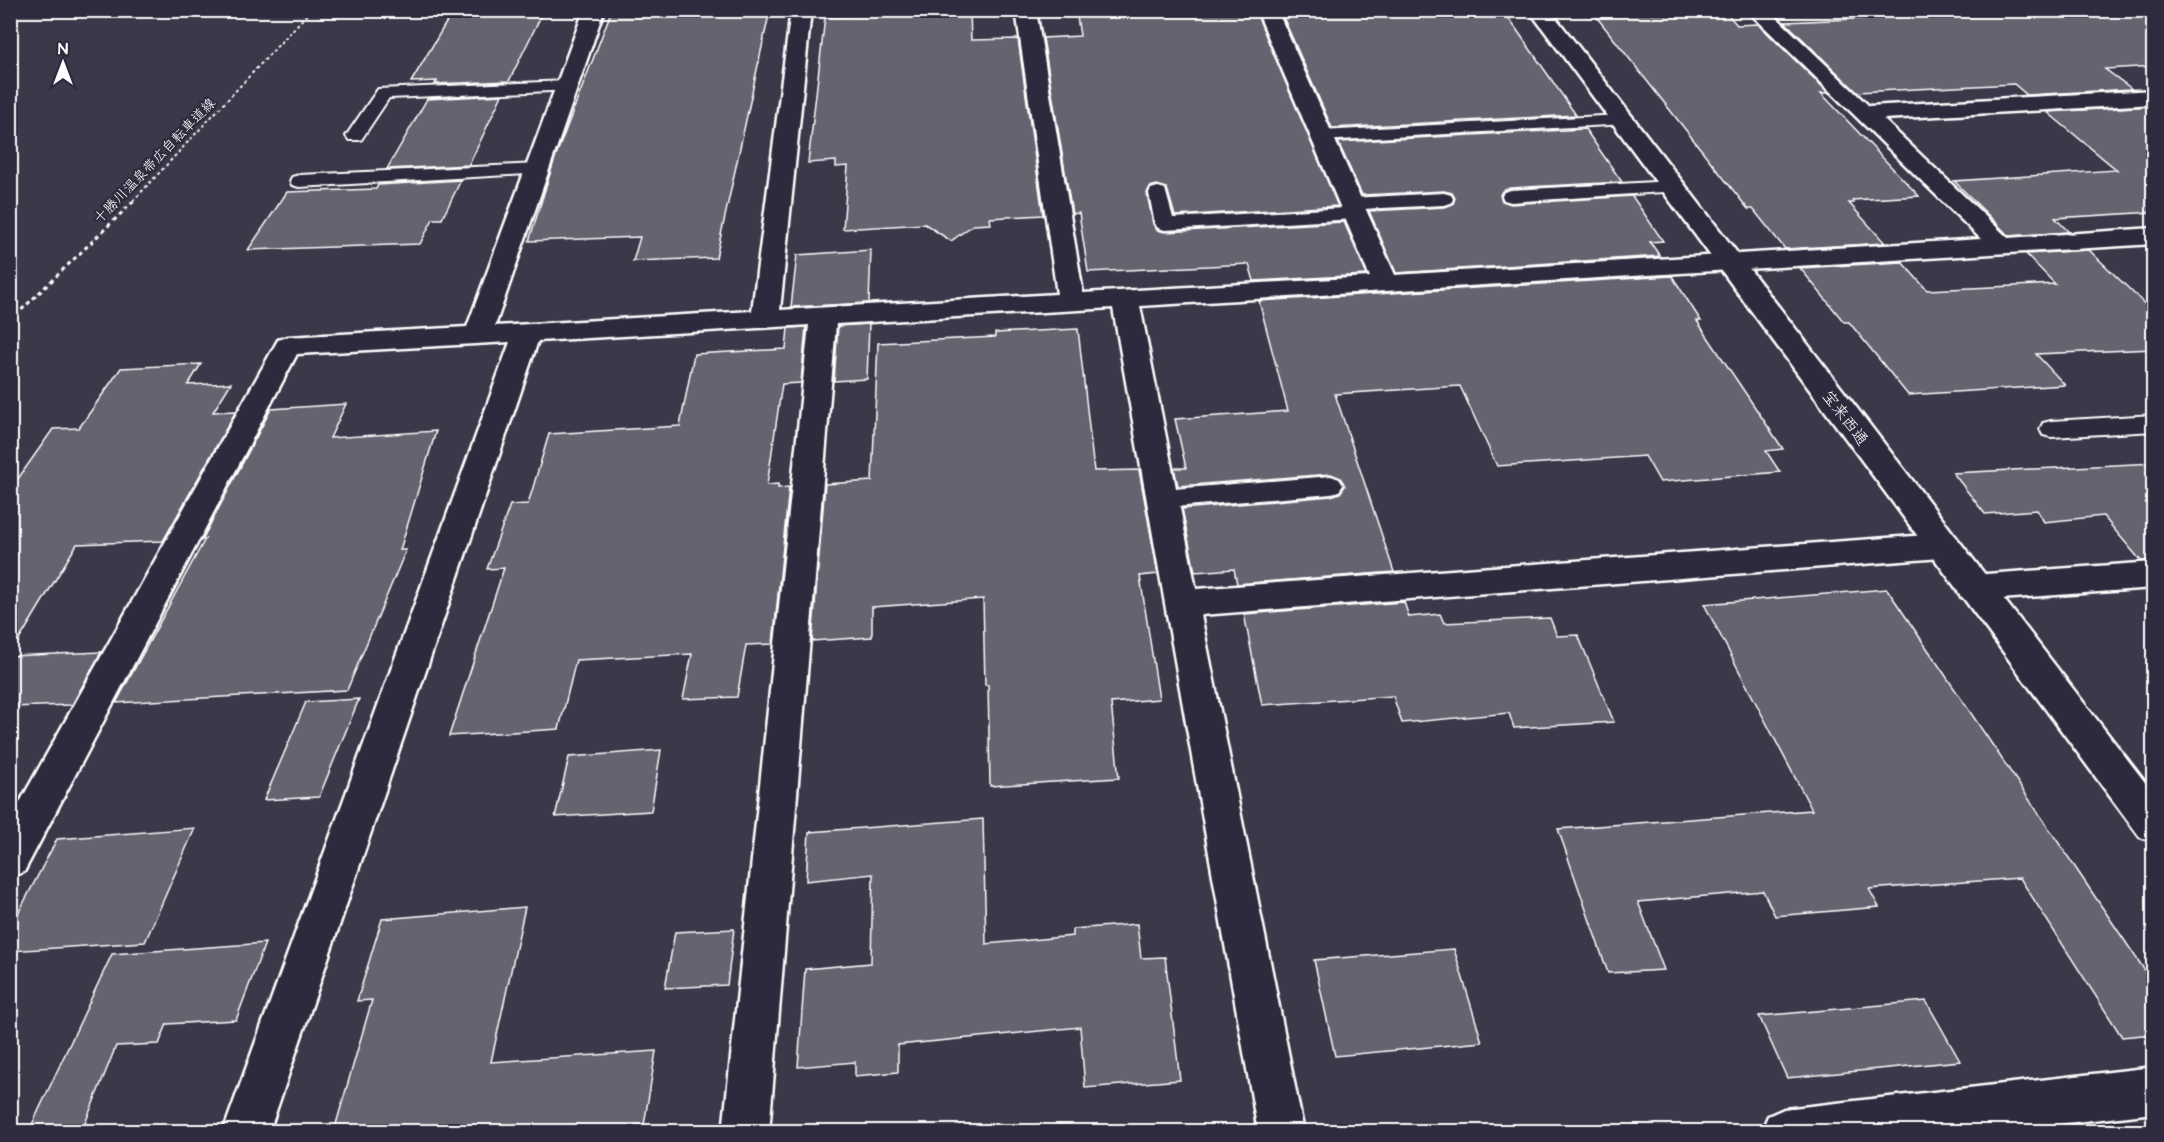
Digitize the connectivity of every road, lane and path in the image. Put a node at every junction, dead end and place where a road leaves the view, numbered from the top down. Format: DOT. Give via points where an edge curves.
graph roads {
  1 [pos="311,10"];
  2 [pos="594,10"];
  3 [pos="801,10"];
  4 [pos="1026,10"];
  5 [pos="1267,10"];
  6 [pos="1539,10"];
  7 [pos="1768,10"];
  8 [pos="1757,11"];
  9 [pos="567,86"];
  10 [pos="2154,97"];
  11 [pos="1865,113"];
  12 [pos="1621,120"];
  13 [pos="355,136"];
  14 [pos="1321,136"];
  15 [pos="538,169"];
  16 [pos="299,181"];
  17 [pos="1672,187"];
  18 [pos="1158,193"];
  19 [pos="1511,196"];
  20 [pos="1444,199"];
  21 [pos="1353,209"];
  22 [pos="2154,236"];
  23 [pos="2001,245"];
  24 [pos="1728,262"];
  25 [pos="1386,284"];
  26 [pos="1125,298"];
  27 [pos="1071,302"];
  28 [pos="823,316"];
  29 [pos="765,319"];
  30 [pos="10,321"];
  31 [pos="527,333"];
  32 [pos="478,335"];
  33 [pos="2154,423"];
  34 [pos="2051,429"];
  35 [pos="1331,485"];
  36 [pos="1162,498"];
  37 [pos="1941,546"];
  38 [pos="2154,575"];
  39 [pos="1972,588"];
  40 [pos="1182,603"];
  41 [pos="2154,825"];
  42 [pos="10,859"];
  43 [pos="2154,1089"];
  44 [pos="1812,1130"];
  45 [pos="246,1131"];
  46 [pos="746,1131"];
  47 [pos="1281,1131"];
  1 -- 30 [label="path, 十勝川温泉帯広自転車道線" via="129,206"];
  2 -- 9 [label="street"];
  3 -- 29 [label="street"];
  4 -- 27 [label="street"];
  5 -- 14 [label="street"];
  6 -- 12 [label="street, 宝来西通"];
  7 -- 8 [label="street"];
  8 -- 11 [label="street"];
  9 -- 13 [label="lane" via="384,93"];
  9 -- 15 [label="street"];
  10 -- 11 [label="street"];
  11 -- 23 [label="street"];
  12 -- 14 [label="lane"];
  12 -- 17 [label="street, 宝来西通"];
  14 -- 21 [label="street"];
  15 -- 16 [label="lane"];
  15 -- 32 [label="street"];
  17 -- 19 [label="lane"];
  17 -- 24 [label="street, 宝来西通"];
  18 -- 21 [label="lane" via="1165,224"];
  20 -- 21 [label="lane"];
  21 -- 25 [label="street"];
  22 -- 23 [label="street"];
  23 -- 24 [label="street"];
  24 -- 25 [label="street"];
  24 -- 37 [label="street, 宝来西通"];
  25 -- 26 [label="street"];
  26 -- 27 [label="street"];
  26 -- 36 [label="street"];
  27 -- 28 [label="street"];
  28 -- 29 [label="street"];
  28 -- 46 [label="street"];
  29 -- 31 [label="street"];
  31 -- 32 [label="street"];
  31 -- 45 [label="street"];
  32 -- 42 [label="street" via="288,346"];
  33 -- 34 [label="lane"];
  35 -- 36 [label="lane"];
  36 -- 40 [label="street"];
  37 -- 39 [label="street, 宝来西通"];
  37 -- 40 [label="street"];
  38 -- 39 [label="street"];
  39 -- 41 [label="street, 宝来西通"];
  40 -- 47 [label="street"];
  43 -- 44 [label="street"];
}
